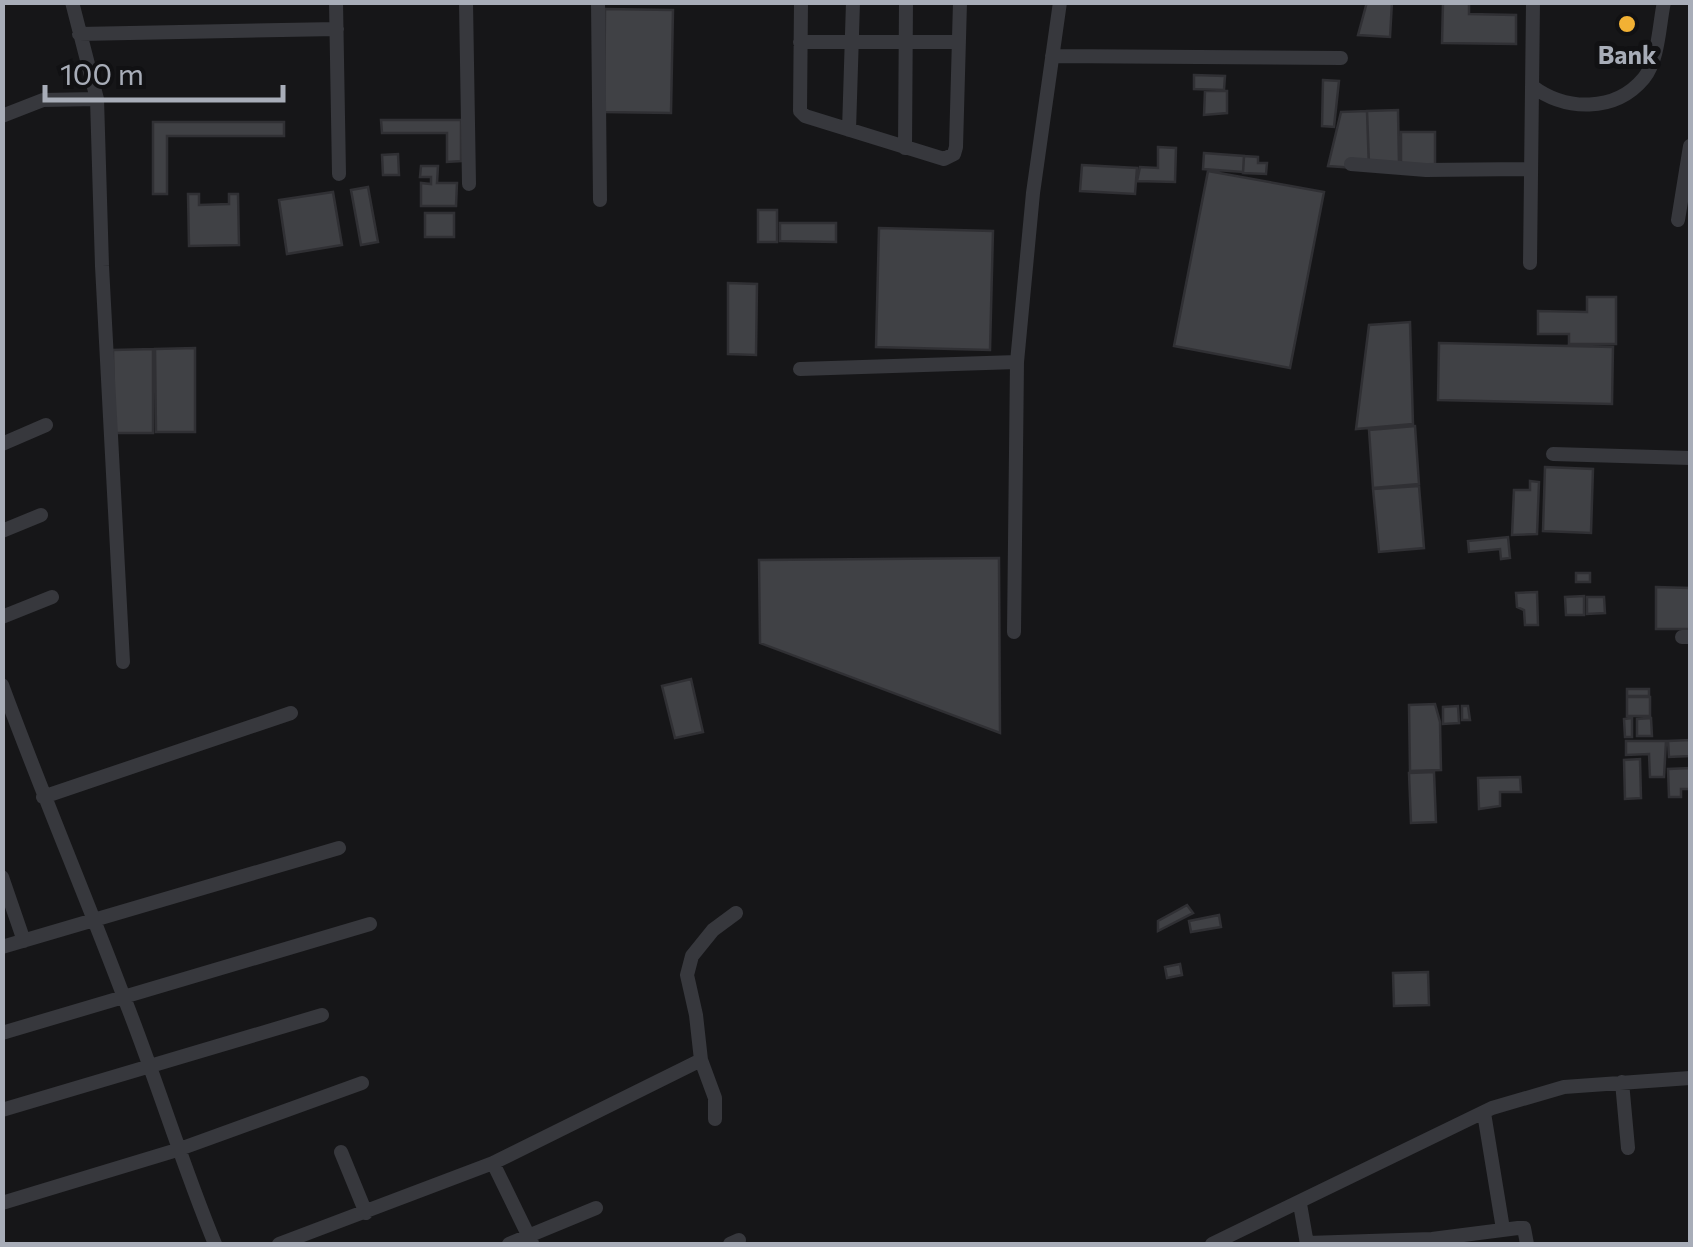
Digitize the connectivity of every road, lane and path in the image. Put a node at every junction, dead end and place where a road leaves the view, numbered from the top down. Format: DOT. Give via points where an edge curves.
graph roads {
  1 [pos="72,2"];
  2 [pos="336,2"];
  3 [pos="466,2"];
  4 [pos="598,2"];
  5 [pos="801,2"];
  6 [pos="853,2"];
  7 [pos="906,2"];
  8 [pos="960,2"];
  9 [pos="1060,2"];
  10 [pos="1533,2"];
  11 [pos="1664,2"];
  12 [pos="337,29"];
  13 [pos="78,34"];
  14 [pos="800,42"];
  15 [pos="852,42"];
  16 [pos="906,42"];
  17 [pos="959,42"];
  18 [pos="1052,56"];
  19 [pos="1341,58"];
  20 [pos="1532,86"];
  21 [pos="97,99"];
  22 [pos="2,116"];
  23 [pos="850,130"];
  24 [pos="1690,146"];
  25 [pos="905,148"];
  26 [pos="1351,164"];
  27 [pos="1531,169"];
  28 [pos="338,174"];
  29 [pos="469,184"];
  30 [pos="600,200"];
  31 [pos="1678,220"];
  32 [pos="1530,263"];
  33 [pos="1016,362"];
  34 [pos="800,368"];
  35 [pos="46,425"];
  36 [pos="2,444"];
  37 [pos="1553,454"];
  38 [pos="1690,458"];
  39 [pos="41,514"];
  40 [pos="2,531"];
  41 [pos="52,596"];
  42 [pos="2,616"];
  43 [pos="1014,632"];
  44 [pos="123,662"];
  45 [pos="2,685"];
  46 [pos="291,713"];
  47 [pos="43,796"];
  48 [pos="339,848"];
  49 [pos="2,877"];
  50 [pos="736,913"];
  51 [pos="94,920"];
  52 [pos="370,924"];
  53 [pos="24,941"];
  54 [pos="2,947"];
  55 [pos="124,996"];
  56 [pos="322,1014"];
  57 [pos="2,1033"];
  58 [pos="701,1060"];
  59 [pos="151,1066"];
  60 [pos="1690,1078"];
  61 [pos="1622,1082"];
  62 [pos="362,1083"];
  63 [pos="2,1110"];
  64 [pos="1484,1113"];
  65 [pos="714,1119"];
  66 [pos="1628,1148"];
  67 [pos="177,1150"];
  68 [pos="342,1152"];
  69 [pos="493,1162"];
  70 [pos="2,1203"];
  71 [pos="1300,1204"];
  72 [pos="596,1208"];
  73 [pos="366,1213"];
  74 [pos="1504,1229"];
  75 [pos="531,1241"];
  76 [pos="1433,1242"];
  77 [pos="1217,1243"];
  78 [pos="215,1244"];
  79 [pos="279,1244"];
  80 [pos="509,1244"];
  81 [pos="1307,1244"];
  82 [pos="1527,1244"];
  1 -- 13 [label="street"];
  2 -- 12 [label="street"];
  3 -- 29 [label="street"];
  4 -- 30 [label="street"];
  5 -- 14 [label="street"];
  6 -- 15 [label="street"];
  7 -- 16 [label="street"];
  8 -- 17 [label="street"];
  9 -- 18 [label="street"];
  10 -- 20 [label="street"];
  11 -- 20 [label="street" via="1644,78 1620,96 1593,106 1565,104"];
  12 -- 13 [label="street"];
  12 -- 28 [label="street"];
  13 -- 21 [label="street"];
  14 -- 15 [label="street"];
  14 -- 23 [label="street" via="800,111"];
  15 -- 16 [label="street"];
  15 -- 23 [label="street"];
  16 -- 17 [label="street"];
  16 -- 25 [label="street"];
  17 -- 25 [label="street" via="954,154 944,159"];
  18 -- 19 [label="street"];
  18 -- 33 [label="street"];
  20 -- 27 [label="street"];
  21 -- 22 [label="street" via="42,100"];
  21 -- 44 [label="street"];
  23 -- 25 [label="street"];
  24 -- 31 [label="street"];
  26 -- 27 [label="street"];
  27 -- 32 [label="street"];
  33 -- 34 [label="street"];
  33 -- 43 [label="street"];
  35 -- 36 [label="street"];
  37 -- 38 [label="street"];
  39 -- 40 [label="street"];
  41 -- 42 [label="street"];
  45 -- 47 [label="street"];
  46 -- 47 [label="street"];
  47 -- 51 [label="street"];
  48 -- 51 [label="street"];
  49 -- 53 [label="street"];
  50 -- 58 [label="street" via="692,956 687,975"];
  51 -- 53 [label="street"];
  51 -- 55 [label="street"];
  52 -- 55 [label="street"];
  53 -- 54 [label="street"];
  55 -- 57 [label="street"];
  55 -- 59 [label="street"];
  56 -- 59 [label="street"];
  58 -- 65 [label="street" via="715,1098"];
  58 -- 69 [label="street"];
  59 -- 63 [label="street"];
  59 -- 67 [label="street"];
  60 -- 61 [label="street"];
  61 -- 64 [label="street" via="1564,1087"];
  61 -- 66 [label="street"];
  62 -- 67 [label="street"];
  64 -- 71 [label="street"];
  64 -- 74 [label="street"];
  67 -- 70 [label="street"];
  67 -- 78 [label="street"];
  68 -- 73 [label="street"];
  69 -- 73 [label="street"];
  69 -- 75 [label="street"];
  71 -- 77 [label="street"];
  71 -- 81 [label="street"];
  72 -- 75 [label="street"];
  73 -- 79 [label="street"];
  74 -- 76 [label="street"];
  74 -- 82 [label="street" via="1524,1228"];
  75 -- 80 [label="street"];
  76 -- 81 [label="street"];
}
